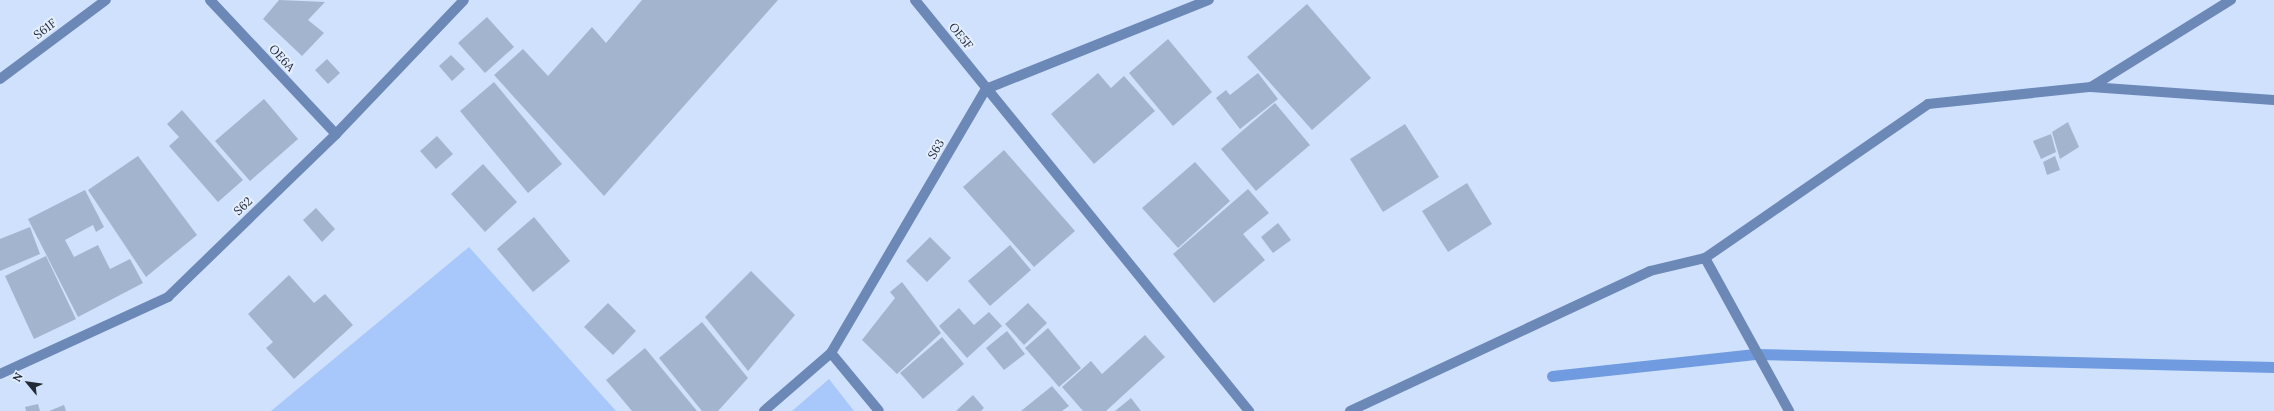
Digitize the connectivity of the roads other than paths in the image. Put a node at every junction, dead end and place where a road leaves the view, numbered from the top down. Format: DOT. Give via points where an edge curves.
graph roads {
  1 [pos="106,0"];
  2 [pos="210,0"];
  3 [pos="464,0"];
  4 [pos="916,0"];
  5 [pos="1209,0"];
  6 [pos="2231,0"];
  7 [pos="0,79"];
  8 [pos="2091,87"];
  9 [pos="986,89"];
  10 [pos="2274,100"];
  11 [pos="336,134"];
  12 [pos="1705,258"];
  13 [pos="831,353"];
  14 [pos="0,374"];
  15 [pos="764,411"];
  16 [pos="879,411"];
  17 [pos="1249,411"];
  18 [pos="1350,411"];
  19 [pos="1789,411"];
  1 -- 7 [label="street, S61F"];
  2 -- 11 [label="street, OE6A"];
  3 -- 11 [label="street, S62"];
  4 -- 9 [label="street, OE5F"];
  5 -- 9 [label="street"];
  6 -- 8 [label="street"];
  8 -- 10 [label="street"];
  8 -- 12 [label="street" via="1928,104"];
  9 -- 13 [label="street, S63"];
  9 -- 17 [label="street, OE5F"];
  11 -- 14 [label="street, S62" via="168,297"];
  12 -- 18 [label="street" via="1650,271"];
  12 -- 19 [label="street"];
  13 -- 15 [label="street, S63"];
  13 -- 16 [label="street"];
}
